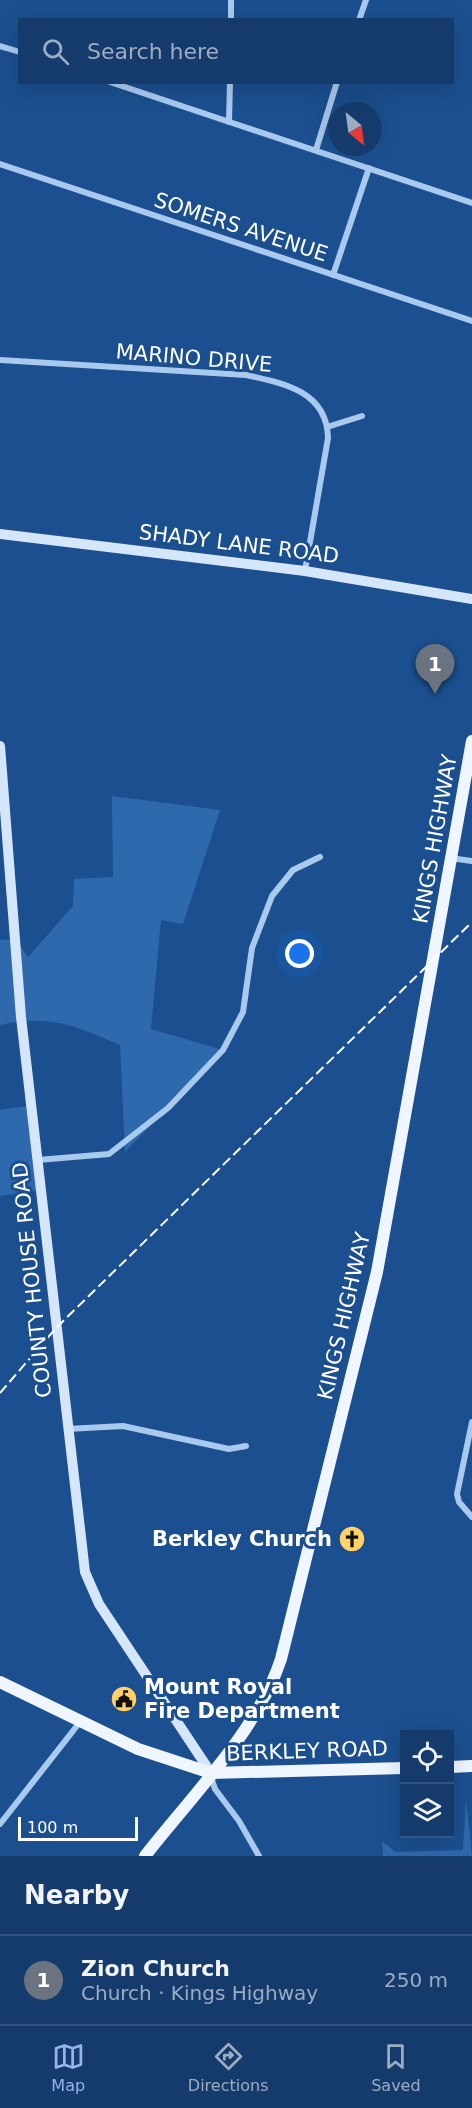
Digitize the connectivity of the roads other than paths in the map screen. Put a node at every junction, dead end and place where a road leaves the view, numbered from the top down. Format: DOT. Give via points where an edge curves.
graph roads {
  1 [pos="231,0"];
  2 [pos="366,0"];
  3 [pos="231,18"];
  4 [pos="360,18"];
  5 [pos="0,46"];
  6 [pos="18,51"];
  7 [pos="116,84"];
  8 [pos="230,84"];
  9 [pos="336,84"];
  10 [pos="229,122"];
  11 [pos="316,150"];
  12 [pos="0,164"];
  13 [pos="369,168"];
  14 [pos="472,203"];
  15 [pos="333,275"];
  16 [pos="472,321"];
  17 [pos="0,360"];
  18 [pos="362,416"];
  19 [pos="327,427"];
  20 [pos="0,534"];
  21 [pos="305,571"];
  22 [pos="472,599"];
  23 [pos="472,741"];
  24 [pos="0,746"];
  25 [pos="2,804"];
  26 [pos="320,857"];
  27 [pos="450,858"];
  28 [pos="472,861"];
  29 [pos="39,1160"];
  30 [pos="472,1422"];
  31 [pos="67,1429"];
  32 [pos="246,1446"];
  33 [pos="472,1517"];
  34 [pos="0,1682"];
  35 [pos="80,1721"];
  36 [pos="472,1766"];
  37 [pos="454,1767"];
  38 [pos="400,1768"];
  39 [pos="211,1773"];
  40 [pos="0,1824"];
  41 [pos="145,1856"];
  42 [pos="259,1856"];
  1 -- 3 [label="street"];
  2 -- 4 [label="street"];
  5 -- 6 [label="street"];
  7 -- 10 [label="street"];
  8 -- 10 [label="street"];
  9 -- 11 [label="street"];
  10 -- 11 [label="street"];
  11 -- 13 [label="street"];
  12 -- 15 [label="street, SOMERS AVENUE"];
  13 -- 14 [label="street"];
  13 -- 15 [label="street"];
  15 -- 16 [label="street, SOMERS AVENUE"];
  17 -- 19 [label="street, MARINO DRIVE" via="246,375 296,388 312,401"];
  18 -- 19 [label="street"];
  19 -- 21 [label="street" via="325,464"];
  20 -- 21 [label="street, SHADY LANE ROAD"];
  21 -- 22 [label="street, SHADY LANE ROAD"];
  23 -- 27 [label="main road, KINGS HIGHWAY"];
  24 -- 25 [label="street, COUNTY HOUSE ROAD"];
  25 -- 29 [label="street, COUNTY HOUSE ROAD" via="21,1017"];
  26 -- 29 [label="street" via="293,870 272,896 252,948 243,1012 223,1050 168,1108 109,1154"];
  27 -- 28 [label="street"];
  27 -- 39 [label="main road, KINGS HIGHWAY" via="377,1272 281,1659 261,1706"];
  29 -- 31 [label="street, COUNTY HOUSE ROAD"];
  30 -- 33 [label="street" via="457,1494 459,1503"];
  31 -- 32 [label="street" via="123,1426 229,1449"];
  31 -- 39 [label="street, COUNTY HOUSE ROAD" via="79,1533 90,1588"];
  34 -- 35 [label="main road, BERKLEY ROAD"];
  35 -- 39 [label="main road, BERKLEY ROAD" via="138,1749"];
  35 -- 40 [label="street"];
  36 -- 37 [label="main road"];
  38 -- 39 [label="main road, BERKLEY ROAD"];
  39 -- 41 [label="main road, KINGS HIGHWAY"];
  39 -- 42 [label="street" via="212,1784"];
}
